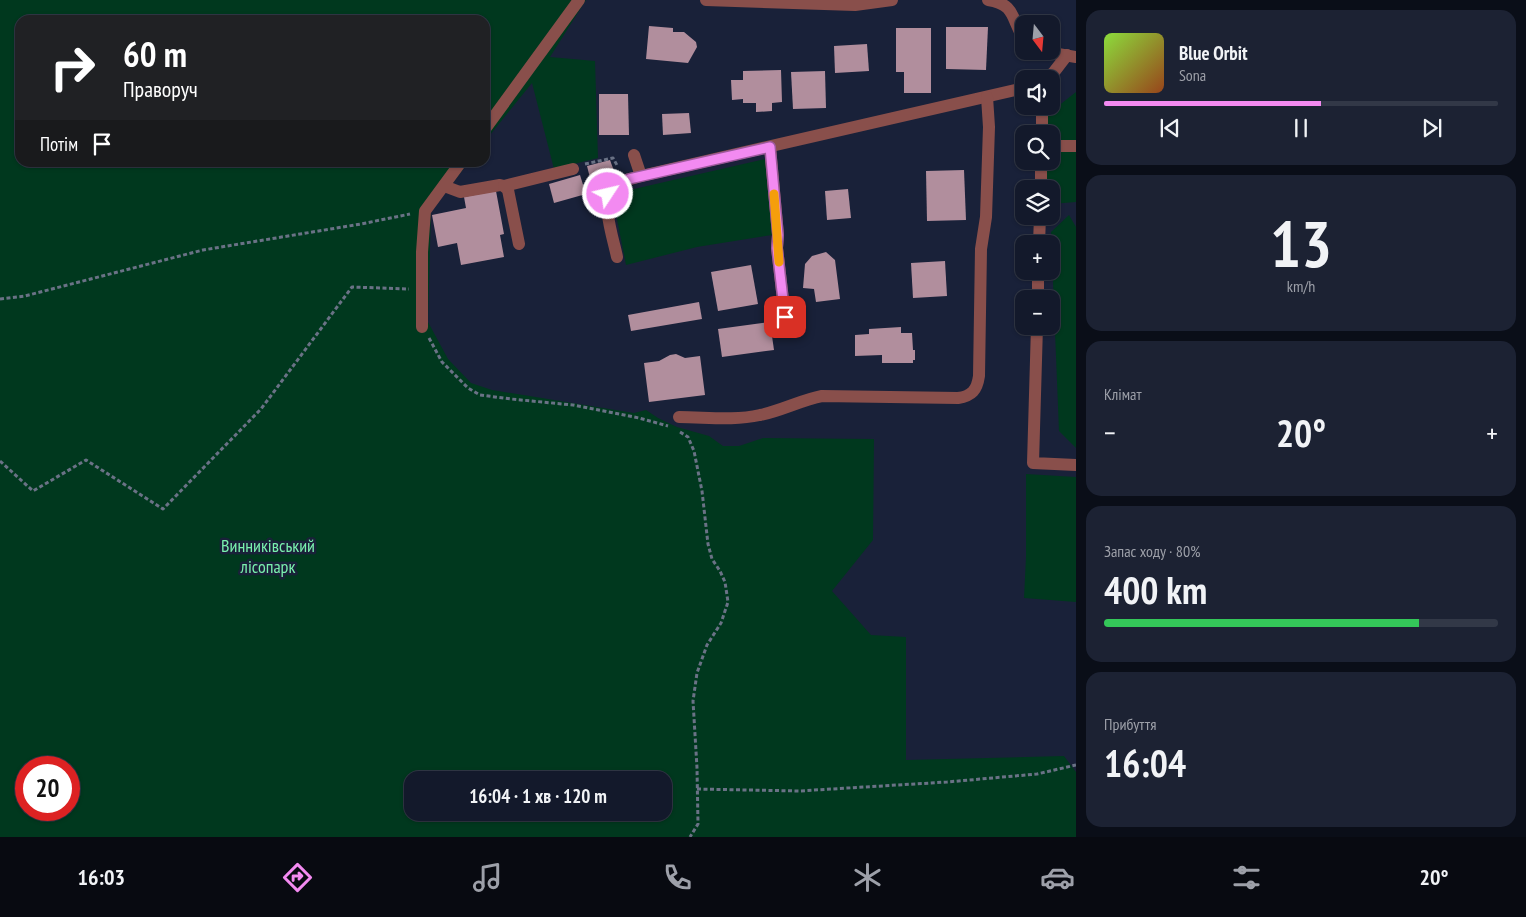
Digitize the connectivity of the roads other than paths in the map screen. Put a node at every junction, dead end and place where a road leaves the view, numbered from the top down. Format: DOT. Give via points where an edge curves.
graph roads {
  1 [pos="579,0"];
  2 [pos="706,0"];
  3 [pos="892,0"];
  4 [pos="988,0"];
  5 [pos="1015,20"];
  6 [pos="1072,56"];
  7 [pos="1056,70"];
  8 [pos="1015,90"];
  9 [pos="988,97"];
  10 [pos="490,122"];
  11 [pos="1060,146"];
  12 [pos="1076,146"];
  13 [pos="770,147"];
  14 [pos="634,155"];
  15 [pos="457,167"];
  16 [pos="573,169"];
  17 [pos="641,176"];
  18 [pos="444,186"];
  19 [pos="504,186"];
  20 [pos="518,244"];
  21 [pos="617,258"];
  22 [pos="785,317"];
  23 [pos="422,327"];
  24 [pos="1037,335"];
  25 [pos="679,416"];
  26 [pos="1076,466"];
  1 -- 10 [label="street"];
  2 -- 3 [label="street" via="855,5"];
  4 -- 5 [label="street" via="1004,4"];
  6 -- 7 [label="street"];
  8 -- 9 [label="street"];
  9 -- 13 [label="street"];
  9 -- 25 [label="street" via="979,376 974,393 958,398 822,396 757,416"];
  11 -- 12 [label="street"];
  13 -- 17 [label="street"];
  13 -- 22 [label="street"];
  14 -- 17 [label="street"];
  15 -- 18 [label="street"];
  16 -- 19 [label="street"];
  17 -- 21 [label="street" via="620,182 608,194 606,202"];
  18 -- 19 [label="street" via="460,192"];
  18 -- 23 [label="street" via="425,211"];
  19 -- 20 [label="street" via="508,190"];
  24 -- 26 [label="street" via="1033,463"];
}
